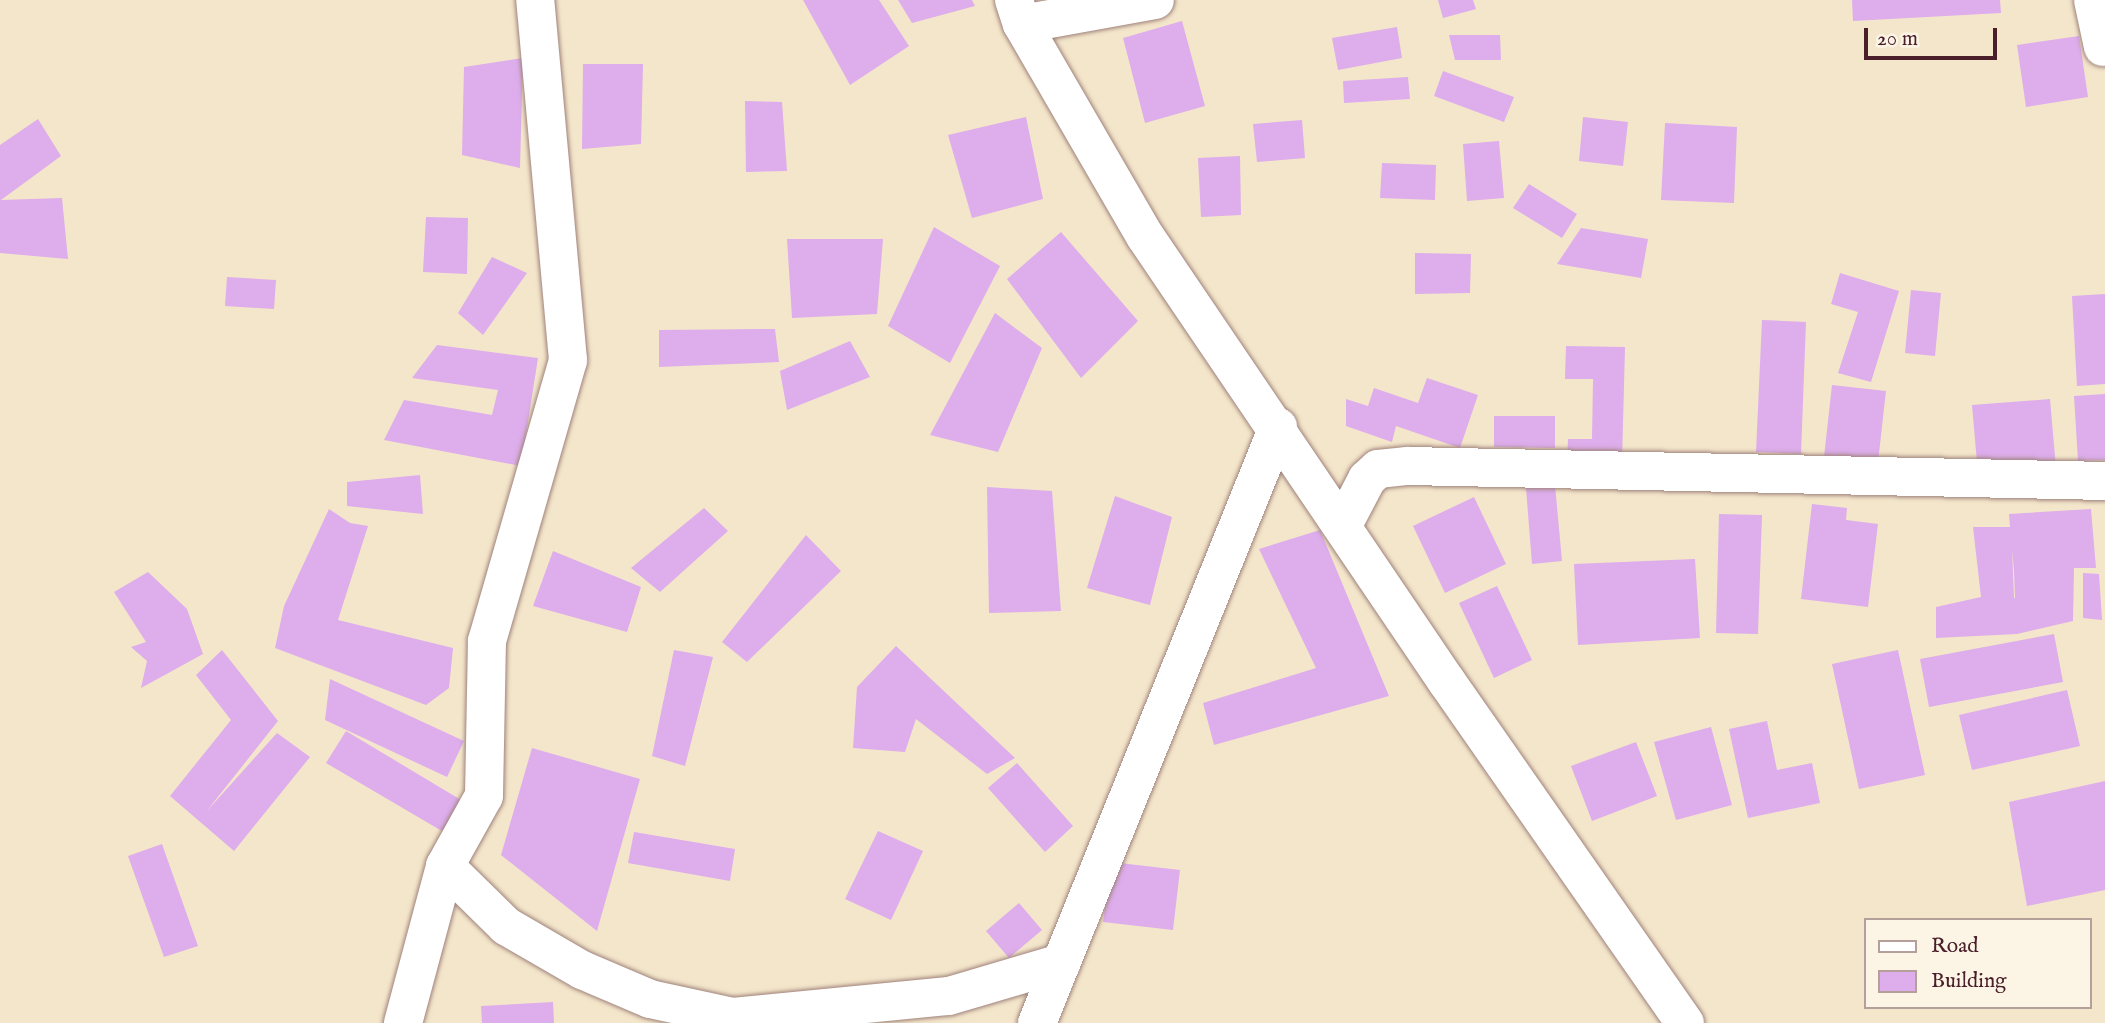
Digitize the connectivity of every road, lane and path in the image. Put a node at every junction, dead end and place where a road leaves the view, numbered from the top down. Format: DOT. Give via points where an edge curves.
graph roads {
  1 [pos="535,0"];
  2 [pos="1155,0"];
  3 [pos="2093,0"];
  4 [pos="1018,12"];
  5 [pos="2103,47"];
  6 [pos="1278,427"];
  7 [pos="2105,481"];
  8 [pos="1343,525"];
  9 [pos="445,866"];
  10 [pos="1061,963"];
  11 [pos="403,1023"];
  12 [pos="1037,1023"];
  13 [pos="1685,1023"];
  1 -- 9 [label="street" via="568,360 487,640 484,796"];
  2 -- 4 [label="street"];
  3 -- 5 [label="street"];
  4 -- 6 [label="street" via="1145,236"];
  6 -- 8 [label="street"];
  6 -- 10 [label="street"];
  7 -- 8 [label="street" via="1408,466 1378,469 1367,479"];
  8 -- 13 [label="street"];
  9 -- 10 [label="street" via="506,926 582,970 650,999 733,1017 949,996"];
  9 -- 11 [label="street"];
  10 -- 12 [label="street"];
}
